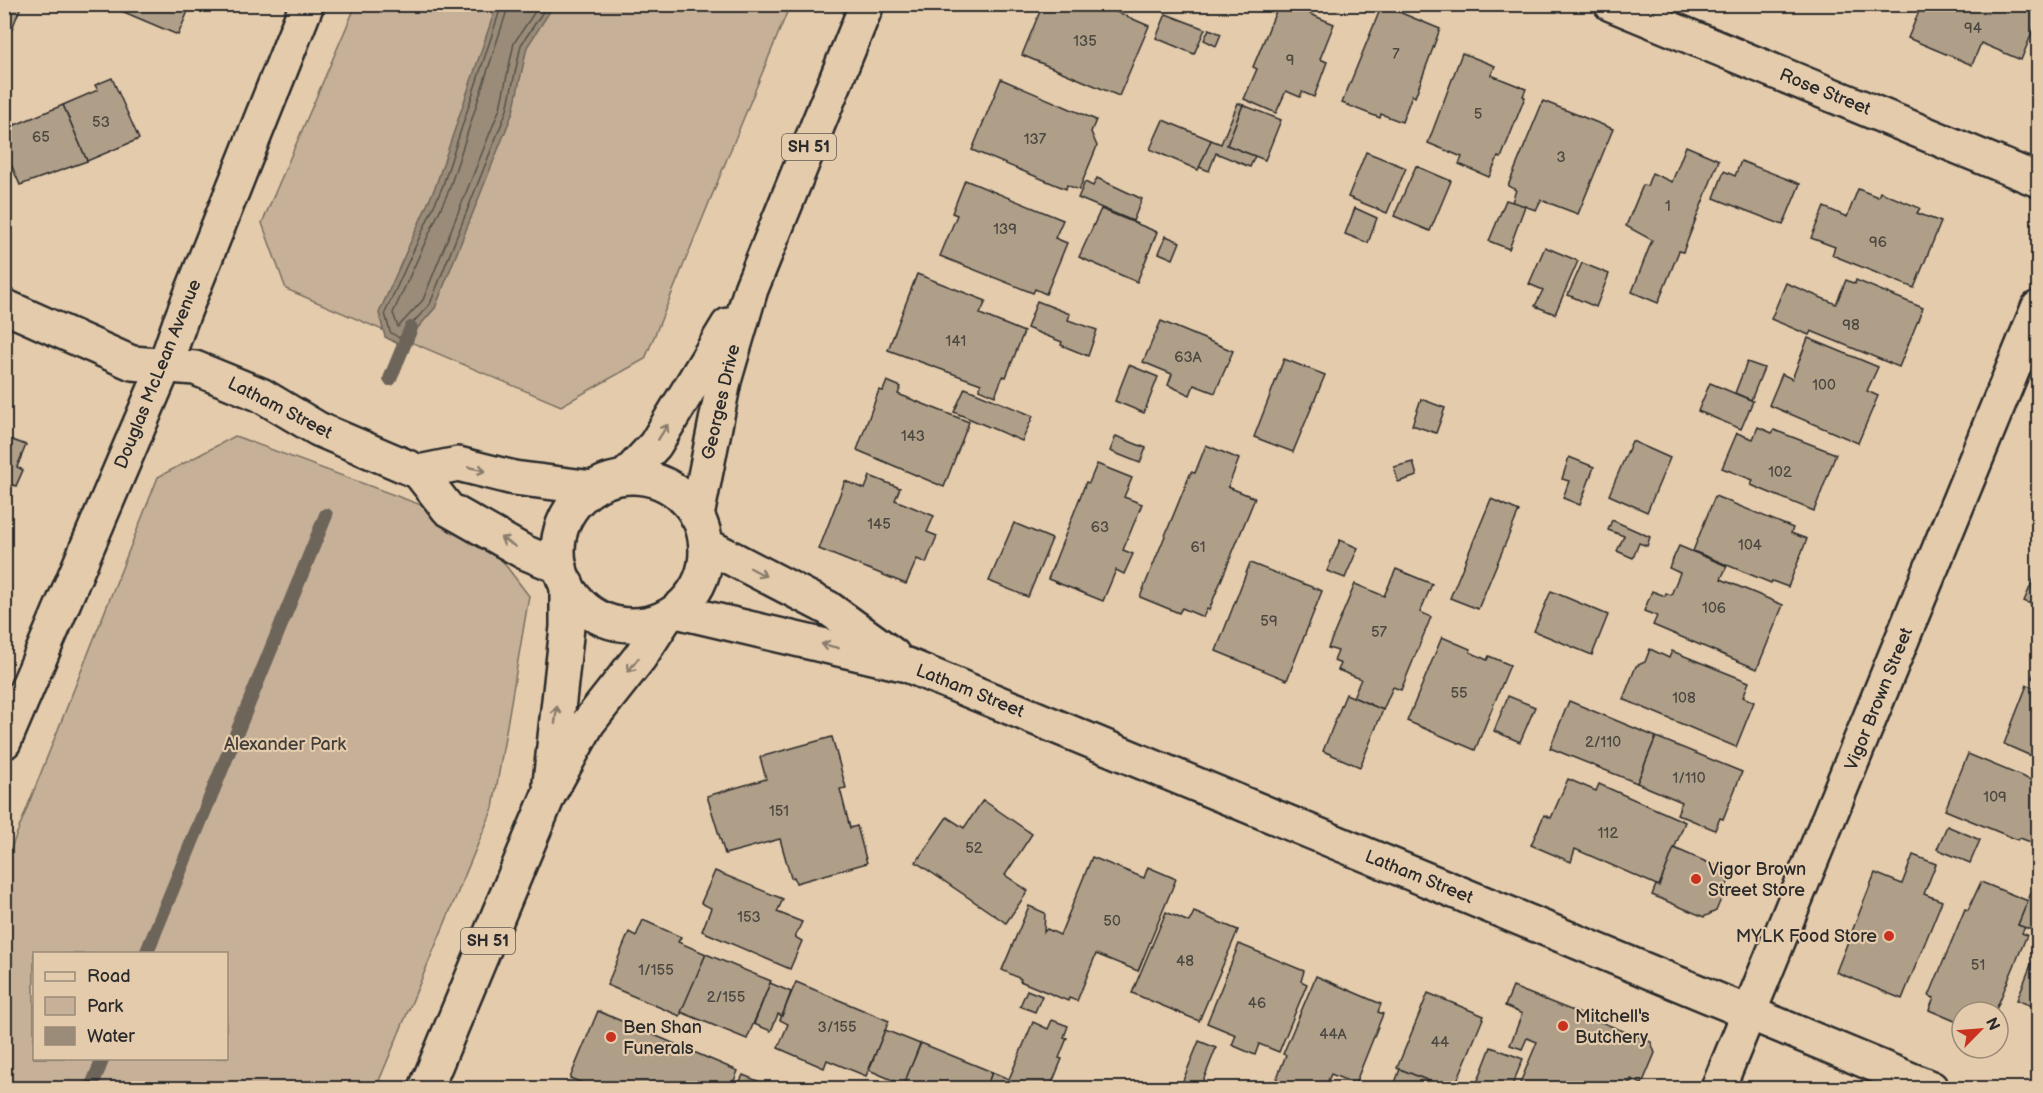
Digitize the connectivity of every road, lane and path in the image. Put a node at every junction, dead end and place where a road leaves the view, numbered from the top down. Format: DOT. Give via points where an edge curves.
graph roads {
  1 [pos="307,4"];
  2 [pos="867,4"];
  3 [pos="1611,4"];
  4 [pos="2038,180"];
  5 [pos="751,289"];
  6 [pos="4,306"];
  7 [pos="2038,308"];
  8 [pos="165,365"];
  9 [pos="419,472"];
  10 [pos="625,477"];
  11 [pos="593,488"];
  12 [pos="701,530"];
  13 [pos="563,576"];
  14 [pos="671,614"];
  15 [pos="907,665"];
  16 [pos="4,742"];
  17 [pos="549,794"];
  18 [pos="1749,1013"];
  19 [pos="426,1089"];
  20 [pos="1718,1089"];
  21 [pos="1931,1089"];
  1 -- 8 [label="main road, Douglas McLean Avenue"];
  2 -- 5 [label="main road, Georges Drive / SH 51"];
  3 -- 4 [label="main road, Rose Street"];
  10 -- 5 [label="main road, Georges Drive / SH 51, one-way" via="655,445"];
  5 -- 12 [label="main road, Georges Drive / SH 51" via="724,381"];
  6 -- 8 [label="main road, Latham Street" via="132,363"];
  7 -- 18 [label="main road, Vigor Brown Street"];
  8 -- 9 [label="main road, Latham Street" via="195,368 261,395 318,429"];
  8 -- 16 [label="main road, Douglas McLean Avenue"];
  9 -- 11 [label="main road, one-way" via="458,464 514,478"];
  13 -- 9 [label="main road, Latham Street, one-way" via="448,509"];
  10 -- 11 [label="main road, SH 51"];
  10 -- 12 [label="main road, SH 51" via="667,485 684,498"];
  11 -- 13 [label="main road, SH 51" via="576,502 564,522 558,545"];
  12 -- 14 [label="main road, SH 51" via="704,570 693,593"];
  12 -- 15 [label="main road, Latham Street, one-way" via="828,608"];
  13 -- 14 [label="main road" via="580,604 599,617 621,624 645,624"];
  17 -- 13 [label="main road, SH 51, one-way" via="567,627"];
  15 -- 14 [label="main road, Latham Street, one-way"];
  14 -- 17 [label="main road, SH 51, one-way" via="588,723"];
  15 -- 18 [label="main road, Latham Street"];
  17 -- 19 [label="main road, SH 51"];
  18 -- 20 [label="main road, Vigor Brown Street"];
  18 -- 21 [label="main road, Latham Street"];
}
